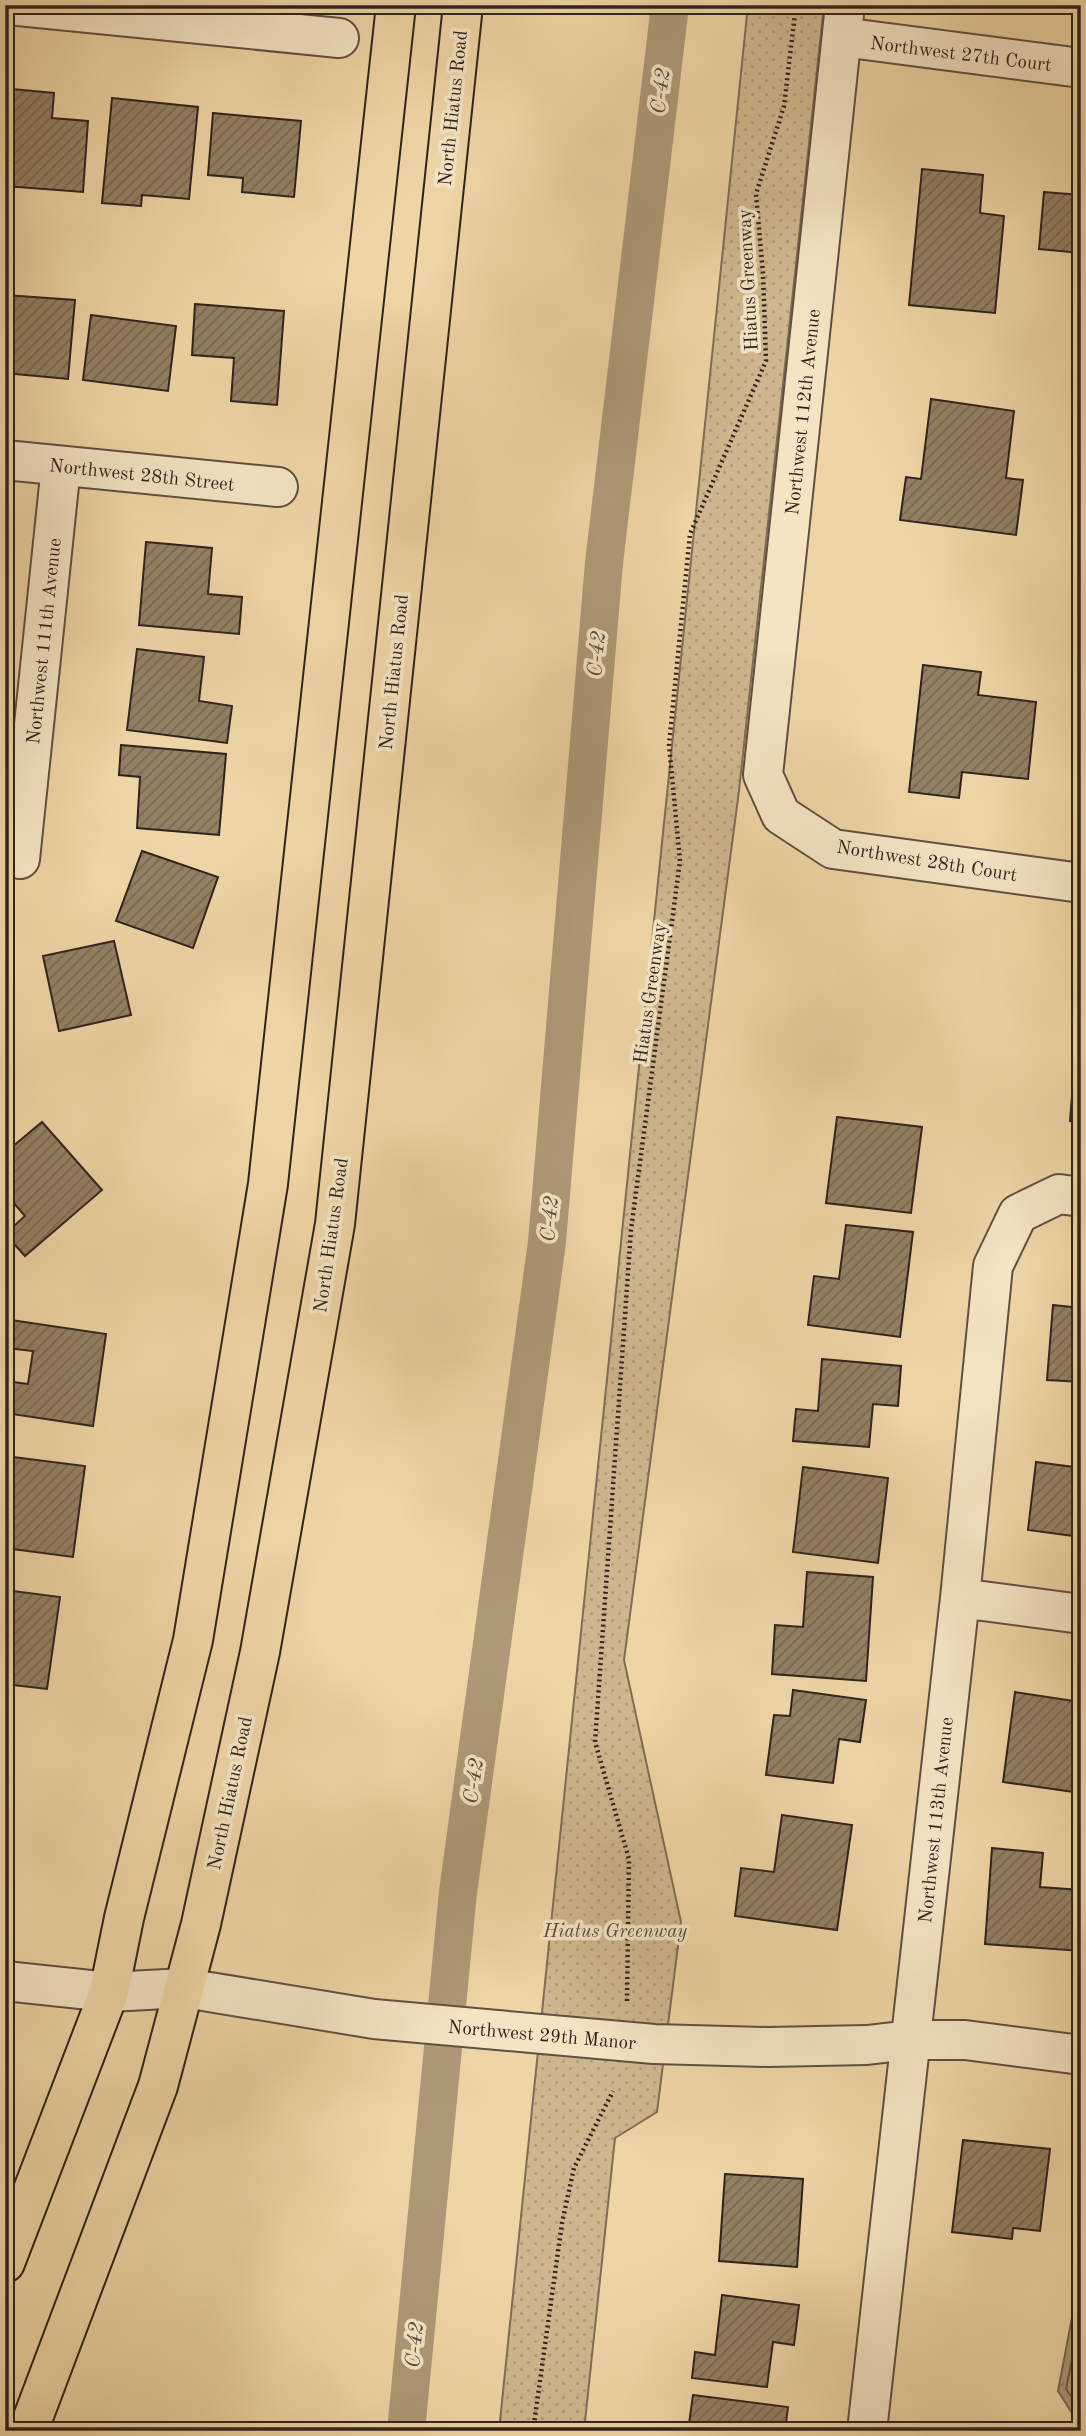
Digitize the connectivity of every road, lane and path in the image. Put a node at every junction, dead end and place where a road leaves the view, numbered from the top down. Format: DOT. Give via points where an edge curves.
graph roads {
  1 [pos="8,5"];
  2 [pos="396,5"];
  3 [pos="463,5"];
  4 [pos="796,5"];
  5 [pos="844,21"];
  6 [pos="339,38"];
  7 [pos="1081,68"];
  8 [pos="5,460"];
  9 [pos="61,466"];
  10 [pos="278,487"];
  11 [pos="781,815"];
  12 [pos="20,859"];
  13 [pos="1081,883"];
  14 [pos="1081,1197"];
  15 [pos="960,1598"];
  16 [pos="1081,1614"];
  17 [pos="5,1981"];
  18 [pos="185,1988"];
  19 [pos="110,1992"];
  20 [pos="627,2001"];
  21 [pos="910,2040"];
  22 [pos="1081,2055"];
  23 [pos="613,2091"];
  24 [pos="5,2263"];
  25 [pos="28,2431"];
  26 [pos="533,2431"];
  27 [pos="867,2431"];
  1 -- 6 [label="street"];
  2 -- 19 [label="main road" via="268,1184 193,1640"];
  3 -- 18 [label="main road, North Hiatus Road" via="335,1224 260,1652"];
  4 -- 20 [label="path, Hiatus Greenway" via="784,106 756,194 766,361 690,534 669,746 680,861 631,1230 595,1742 629,1859"];
  5 -- 7 [label="street, Northwest 27th Court"];
  5 -- 11 [label="street, Northwest 112th Avenue" via="763,775"];
  8 -- 9 [label="street, Northwest 28th Street"];
  9 -- 10 [label="street, Northwest 28th Street"];
  9 -- 12 [label="street, Northwest 111th Avenue"];
  11 -- 13 [label="street, Northwest 28th Court" via="833,849"];
  14 -- 15 [label="street, Northwest 113th Avenue" via="1059,1194 1018,1214 993,1266"];
  15 -- 16 [label="street"];
  15 -- 21 [label="street, Northwest 113th Avenue"];
  17 -- 19 [label="street, Northwest 29th Manor"];
  18 -- 19 [label="street, Northwest 29th Manor"];
  18 -- 21 [label="street, Northwest 29th Manor" via="374,2019 654,2044 768,2047"];
  18 -- 25 [label="main road, North Hiatus Road" via="158,2086"];
  19 -- 24 [label="main road"];
  21 -- 22 [label="street, Northwest 29th Manor" via="965,2040"];
  21 -- 27 [label="street, Northwest 113th Avenue"];
  23 -- 26 [label="path" via="574,2168"];
}
